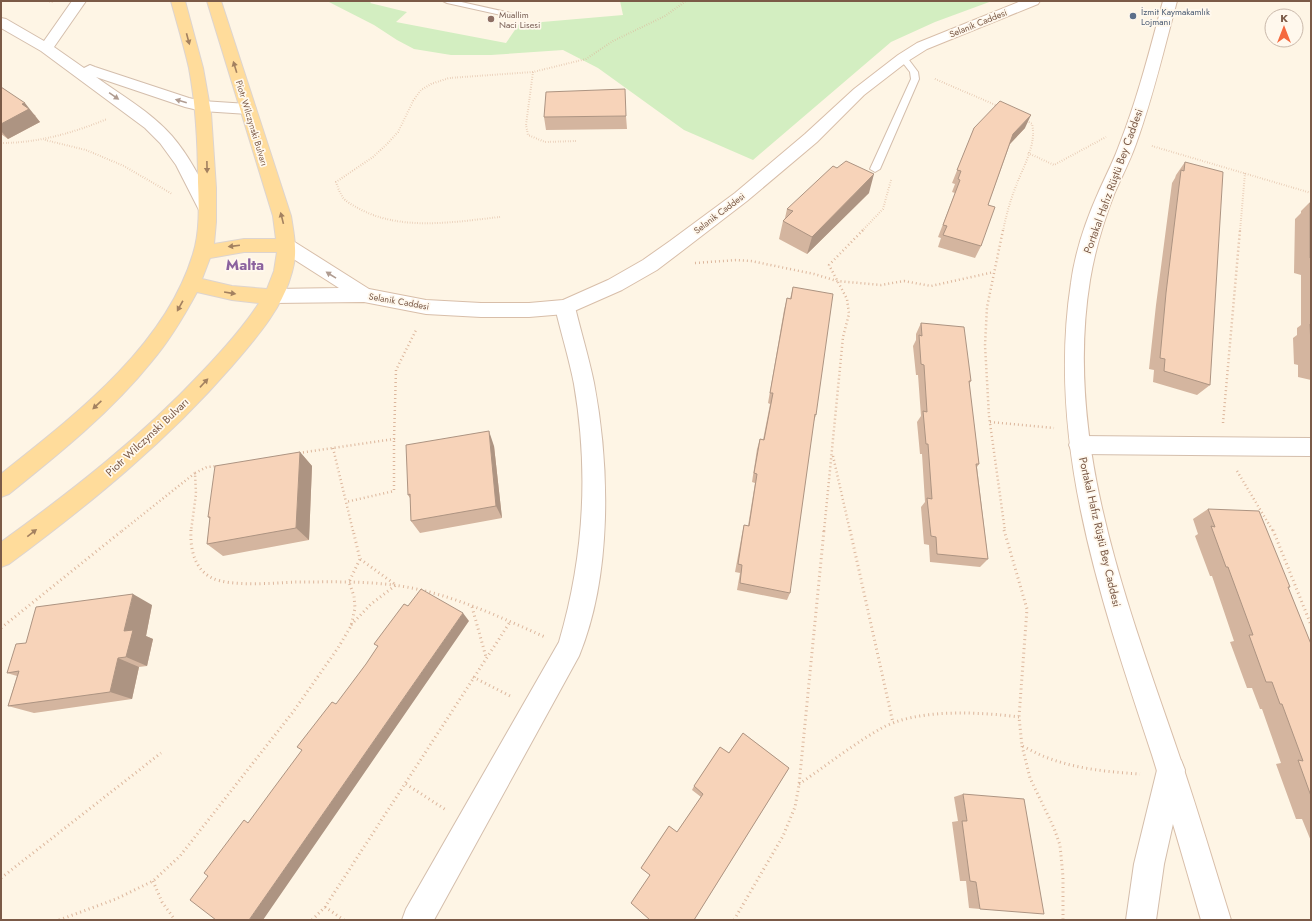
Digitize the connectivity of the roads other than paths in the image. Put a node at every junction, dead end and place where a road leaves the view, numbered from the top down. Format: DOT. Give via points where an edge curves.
graph roads {
  1 [pos="80,1"];
  2 [pos="178,1"];
  3 [pos="214,1"];
  4 [pos="447,1"];
  5 [pos="1034,1"];
  6 [pos="1170,1"];
  7 [pos="515,16"];
  8 [pos="1,22"];
  9 [pos="46,48"];
  10 [pos="59,57"];
  11 [pos="903,58"];
  12 [pos="202,106"];
  13 [pos="248,109"];
  14 [pos="875,169"];
  15 [pos="207,210"];
  16 [pos="286,246"];
  17 [pos="202,253"];
  18 [pos="192,283"];
  19 [pos="364,295"];
  20 [pos="273,296"];
  21 [pos="565,307"];
  22 [pos="1079,438"];
  23 [pos="1311,446"];
  24 [pos="1,487"];
  25 [pos="1,556"];
  26 [pos="1171,770"];
  27 [pos="417,920"];
  28 [pos="1141,920"];
  29 [pos="1216,920"];
  1 -- 9 [label="main road"];
  2 -- 12 [label="main road, one-way" via="196,67"];
  13 -- 3 [label="main road, Piotr Wilczynski Bulvarı, one-way"];
  4 -- 7 [label="lane"];
  5 -- 11 [label="main road, Selanik Caddesi" via="922,46"];
  6 -- 22 [label="main road, Portakal Hafız Rüştü Bey Caddesi" via="1130,140 1097,216 1079,285 1072,352"];
  8 -- 9 [label="main road"];
  9 -- 10 [label="main road"];
  12 -- 10 [label="main road, one-way" via="122,82"];
  10 -- 15 [label="main road, one-way" via="132,109 166,139 184,163"];
  11 -- 14 [label="lane" via="914,72 915,79"];
  11 -- 21 [label="main road, Selanik Caddesi" via="859,92 811,138 741,197 650,265 615,285"];
  12 -- 13 [label="main road"];
  12 -- 15 [label="main road, one-way"];
  16 -- 13 [label="main road, Piotr Wilczynski Bulvarı, one-way" via="282,216"];
  15 -- 17 [label="main road"];
  16 -- 17 [label="main road, one-way" via="246,244"];
  19 -- 16 [label="main road, Selanik Caddesi, one-way"];
  16 -- 20 [label="main road, Piotr Wilczynski Bulvarı" via="286,262"];
  17 -- 18 [label="main road"];
  18 -- 20 [label="main road, one-way" via="226,293"];
  18 -- 24 [label="main road, one-way" via="156,342 118,385"];
  19 -- 20 [label="main road, Selanik Caddesi"];
  19 -- 21 [label="main road, Selanik Caddesi" via="426,307 529,310"];
  25 -- 20 [label="main road, Piotr Wilczynski Bulvarı, one-way" via="144,443 204,384 238,346"];
  21 -- 27 [label="main road" via="584,383 593,453 593,524 588,574 579,613 570,647"];
  22 -- 23 [label="main road" via="1221,446"];
  22 -- 26 [label="main road, Portakal Hafız Rüştü Bey Caddesi" via="1091,505 1120,620"];
  26 -- 28 [label="main road" via="1149,864"];
  26 -- 29 [label="main road, Portakal Hafız Rüştü Bey Caddesi"];
}
